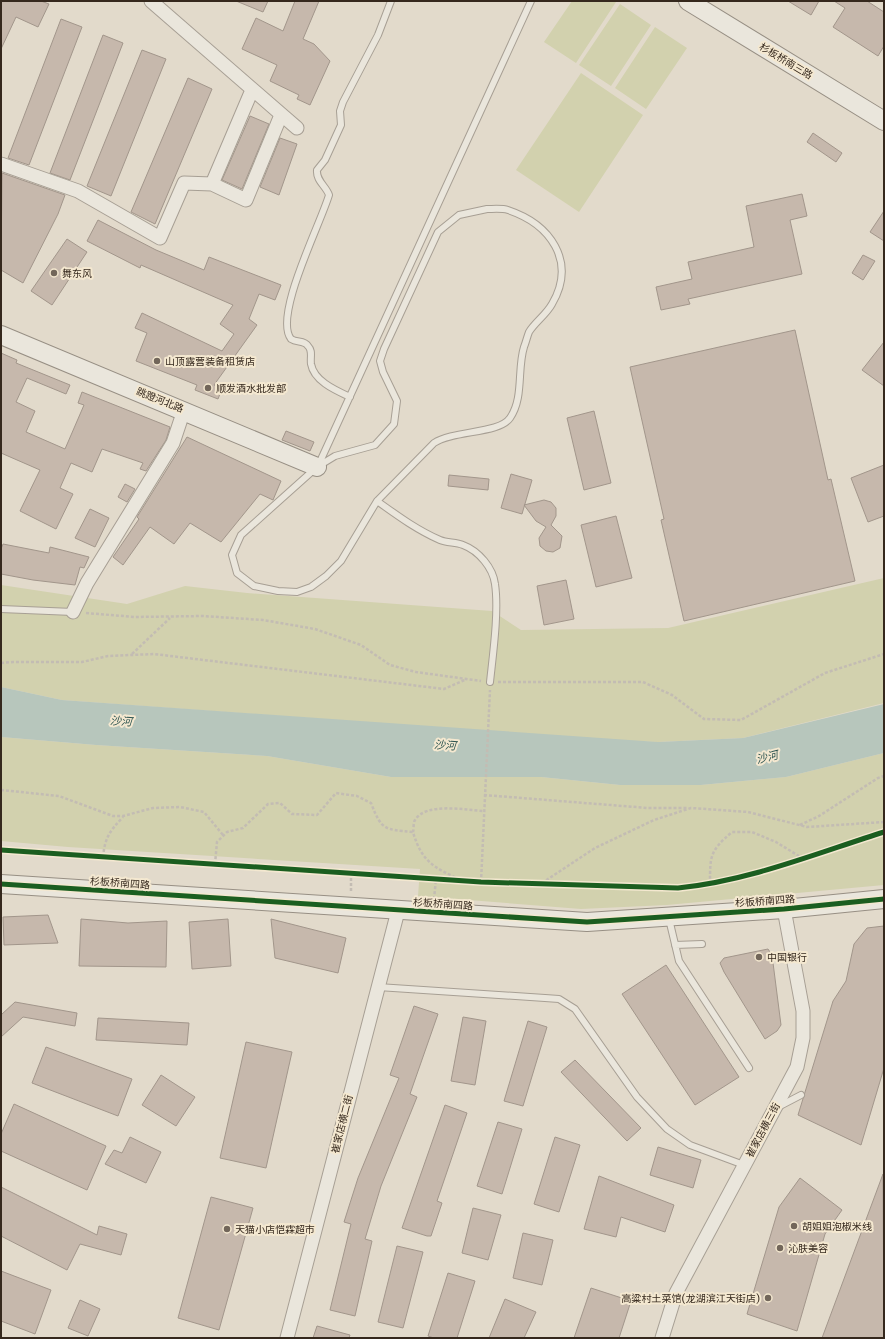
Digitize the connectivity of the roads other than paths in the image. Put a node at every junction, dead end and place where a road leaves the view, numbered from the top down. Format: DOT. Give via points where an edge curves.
graph roads {
  1 [pos="152,1"];
  2 [pos="392,1"];
  3 [pos="532,1"];
  4 [pos="688,1"];
  5 [pos="252,90"];
  6 [pos="281,115"];
  7 [pos="884,121"];
  8 [pos="297,128"];
  9 [pos="1,164"];
  10 [pos="212,184"];
  11 [pos="1,335"];
  12 [pos="350,397"];
  13 [pos="184,410"];
  14 [pos="317,467"];
  15 [pos="377,501"];
  16 [pos="1,609"];
  17 [pos="73,612"];
  18 [pos="490,682"];
  19 [pos="1,884"];
  20 [pos="884,899"];
  21 [pos="784,909"];
  22 [pos="398,911"];
  23 [pos="669,917"];
  24 [pos="702,944"];
  25 [pos="675,945"];
  26 [pos="377,987"];
  27 [pos="749,1068"];
  28 [pos="801,1095"];
  29 [pos="774,1109"];
  30 [pos="744,1165"];
  31 [pos="287,1338"];
  32 [pos="662,1338"];
  1 -- 5 [label="street"];
  2 -- 12 [label="lane" via="378,35 343,102 340,124 325,160 317,170 319,180 329,195 290,299 287,322 287,332 291,339 309,346 312,368 317,376 332,388"];
  3 -- 12 [label="lane"];
  4 -- 7 [label="street, 杉板桥南三路"];
  5 -- 6 [label="street"];
  5 -- 10 [label="street"];
  6 -- 8 [label="street"];
  6 -- 10 [label="street" via="246,200"];
  9 -- 10 [label="street" via="78,191 160,238 184,183"];
  11 -- 13 [label="street, 跳蹬河北路"];
  12 -- 14 [label="lane"];
  13 -- 14 [label="street, 跳蹬河北路"];
  13 -- 17 [label="street" via="173,443 87,583"];
  14 -- 15 [label="lane" via="241,535 232,555 237,573 254,586 297,592 311,587 341,561"];
  14 -- 15 [label="lane" via="335,456 375,445 394,424 397,401 380,361 438,232 459,215 487,209 506,210 530,220 546,233 556,246 561,262 560,284 553,304 529,332 523,350 516,406 510,419 500,427 442,438"];
  15 -- 18 [label="lane" via="420,532 442,541 464,545 482,558 490,570 495,584"];
  16 -- 17 [label="lane"];
  19 -- 22 [label="street, 杉板桥南四路"];
  20 -- 21 [label="street, 杉板桥南四路"];
  21 -- 23 [label="street, 杉板桥南四路"];
  21 -- 29 [label="street, 崔家店横三街" via="803,1011 804,1038 797,1067"];
  22 -- 23 [label="street, 杉板桥南四路" via="587,922"];
  22 -- 26 [label="street, 崔家店横二街"];
  23 -- 25 [label="lane"];
  24 -- 25 [label="lane"];
  25 -- 27 [label="lane" via="679,961"];
  26 -- 30 [label="lane" via="564,1001 580,1015 637,1098 666,1129 690,1145"];
  26 -- 31 [label="street, 崔家店横二街"];
  28 -- 29 [label="lane"];
  29 -- 30 [label="street, 崔家店横三街"];
  30 -- 32 [label="street, 崔家店横三街" via="676,1293"];
}
